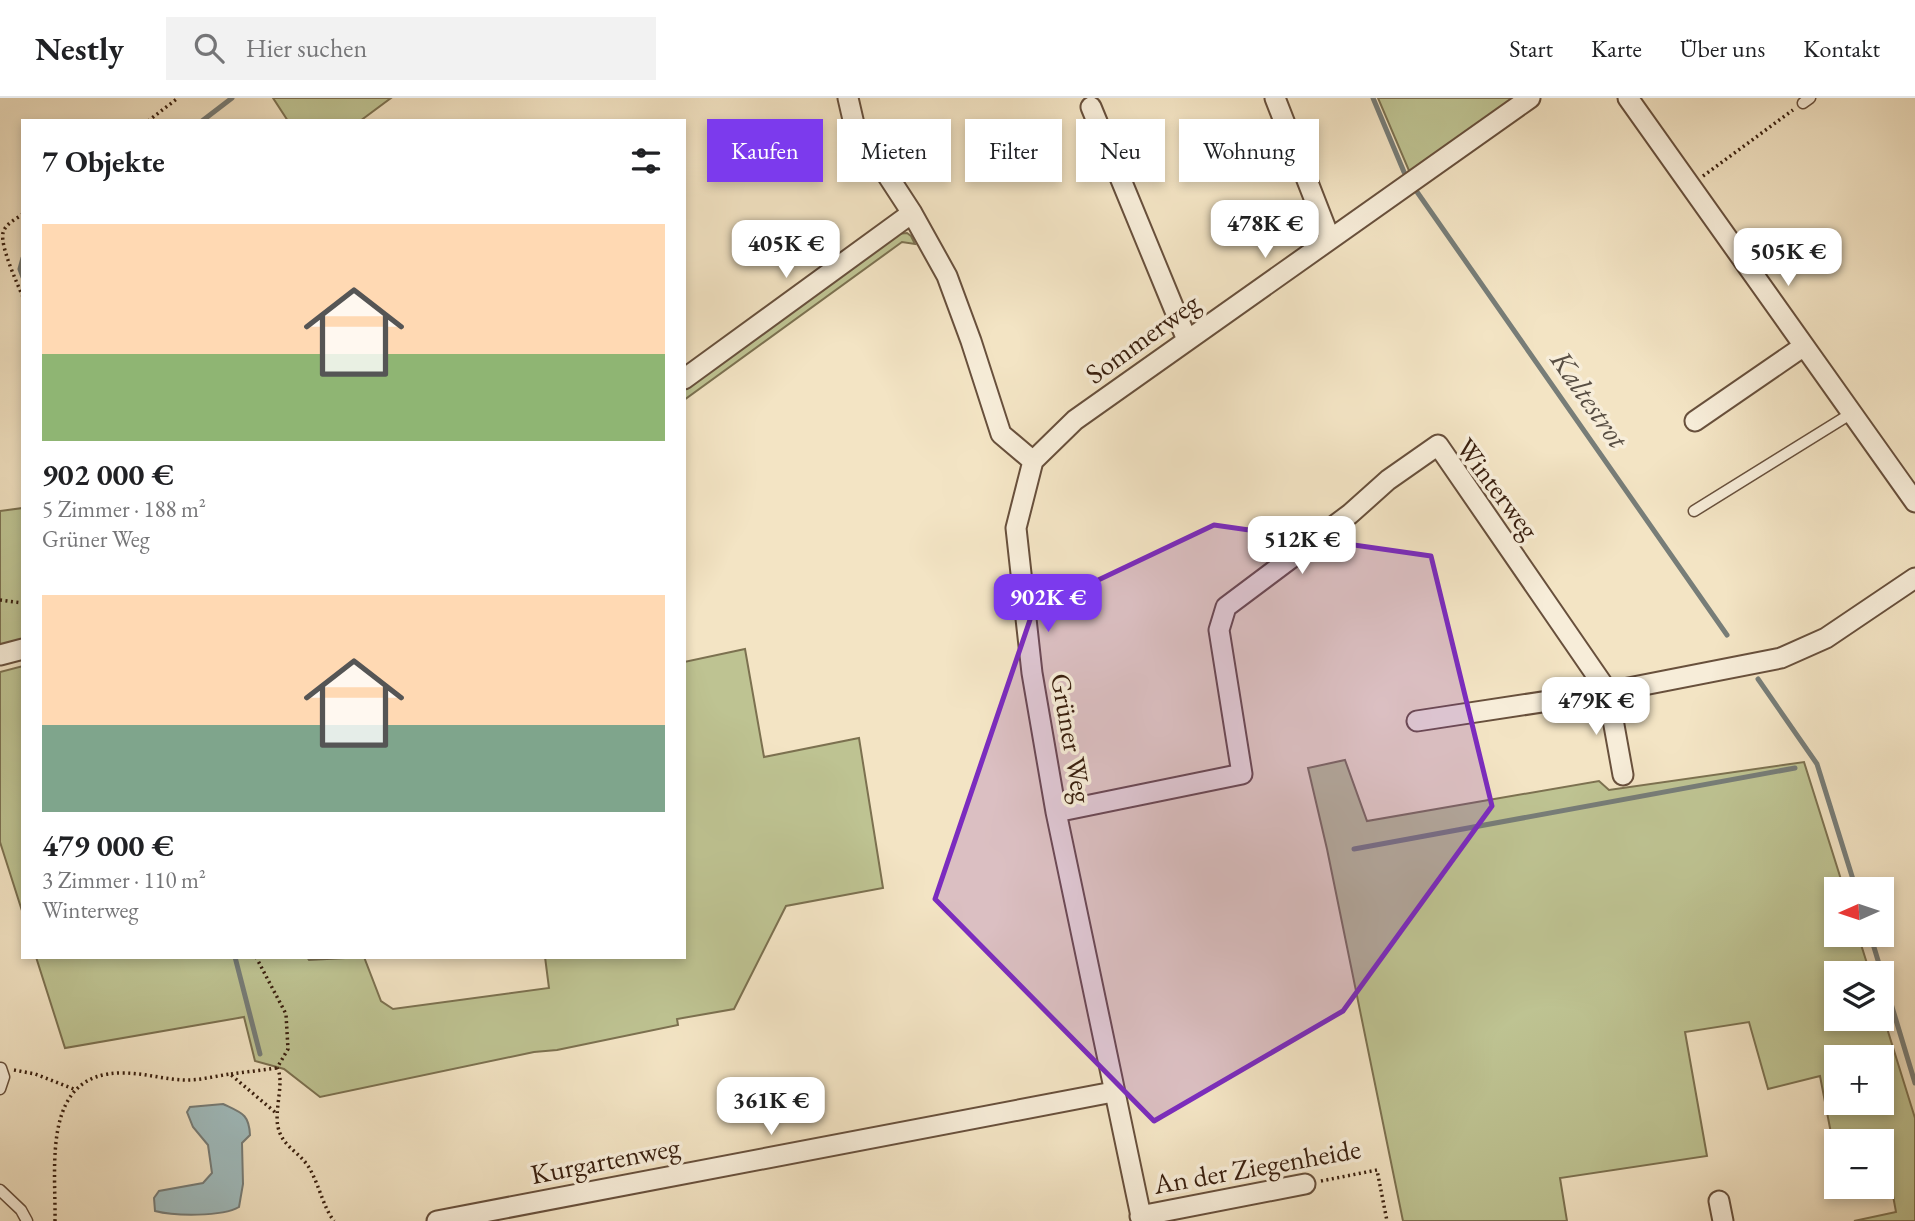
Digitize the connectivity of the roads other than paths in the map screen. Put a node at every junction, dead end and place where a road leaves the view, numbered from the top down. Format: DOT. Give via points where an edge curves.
graph roads {
  1 [pos="848,98"];
  2 [pos="1275,98"];
  3 [pos="1530,98"];
  4 [pos="1628,98"];
  5 [pos="1091,107"];
  6 [pos="912,213"];
  7 [pos="1330,239"];
  8 [pos="1187,340"];
  9 [pos="1804,346"];
  10 [pos="686,378"];
  11 [pos="1852,413"];
  12 [pos="1695,421"];
  13 [pos="1032,461"];
  14 [pos="1915,502"];
  15 [pos="1694,511"];
  16 [pos="1915,578"];
  17 [pos="21,650"];
  18 [pos="0,655"];
  19 [pos="1608,692"];
  20 [pos="1417,721"];
  21 [pos="1623,775"];
  22 [pos="1056,812"];
  23 [pos="1,1068"];
  24 [pos="0,1089"];
  25 [pos="1114,1092"];
  26 [pos="1305,1184"];
  27 [pos="0,1189"];
  28 [pos="1719,1201"];
  29 [pos="1141,1219"];
  30 [pos="27,1221"];
  31 [pos="437,1221"];
  32 [pos="1723,1221"];
  1 -- 6 [label="street" via="854,124"];
  2 -- 7 [label="street"];
  3 -- 7 [label="street, Sommerweg"];
  4 -- 9 [label="street"];
  5 -- 8 [label="street"];
  6 -- 10 [label="street"];
  6 -- 13 [label="street" via="947,276 1001,434"];
  7 -- 8 [label="street, Sommerweg"];
  8 -- 13 [label="street, Sommerweg" via="1075,420"];
  9 -- 11 [label="street"];
  9 -- 12 [label="street"];
  11 -- 14 [label="street"];
  11 -- 15 [label="lane"];
  13 -- 22 [label="street, Grüner Weg" via="1016,528 1032,673"];
  16 -- 19 [label="street" via="1826,638 1781,658"];
  17 -- 18 [label="street"];
  19 -- 20 [label="street"];
  19 -- 21 [label="street, Winterweg"];
  19 -- 22 [label="street, Winterweg" via="1438,445 1226,607 1219,630 1242,774"];
  22 -- 25 [label="street, Grüner Weg"];
  23 -- 24 [label="lane"];
  25 -- 29 [label="street, Grüner Weg"];
  25 -- 31 [label="street, Kurgartenweg"];
  26 -- 29 [label="street, An der Ziegenheide"];
  27 -- 30 [label="lane"];
  28 -- 32 [label="street"];
}
